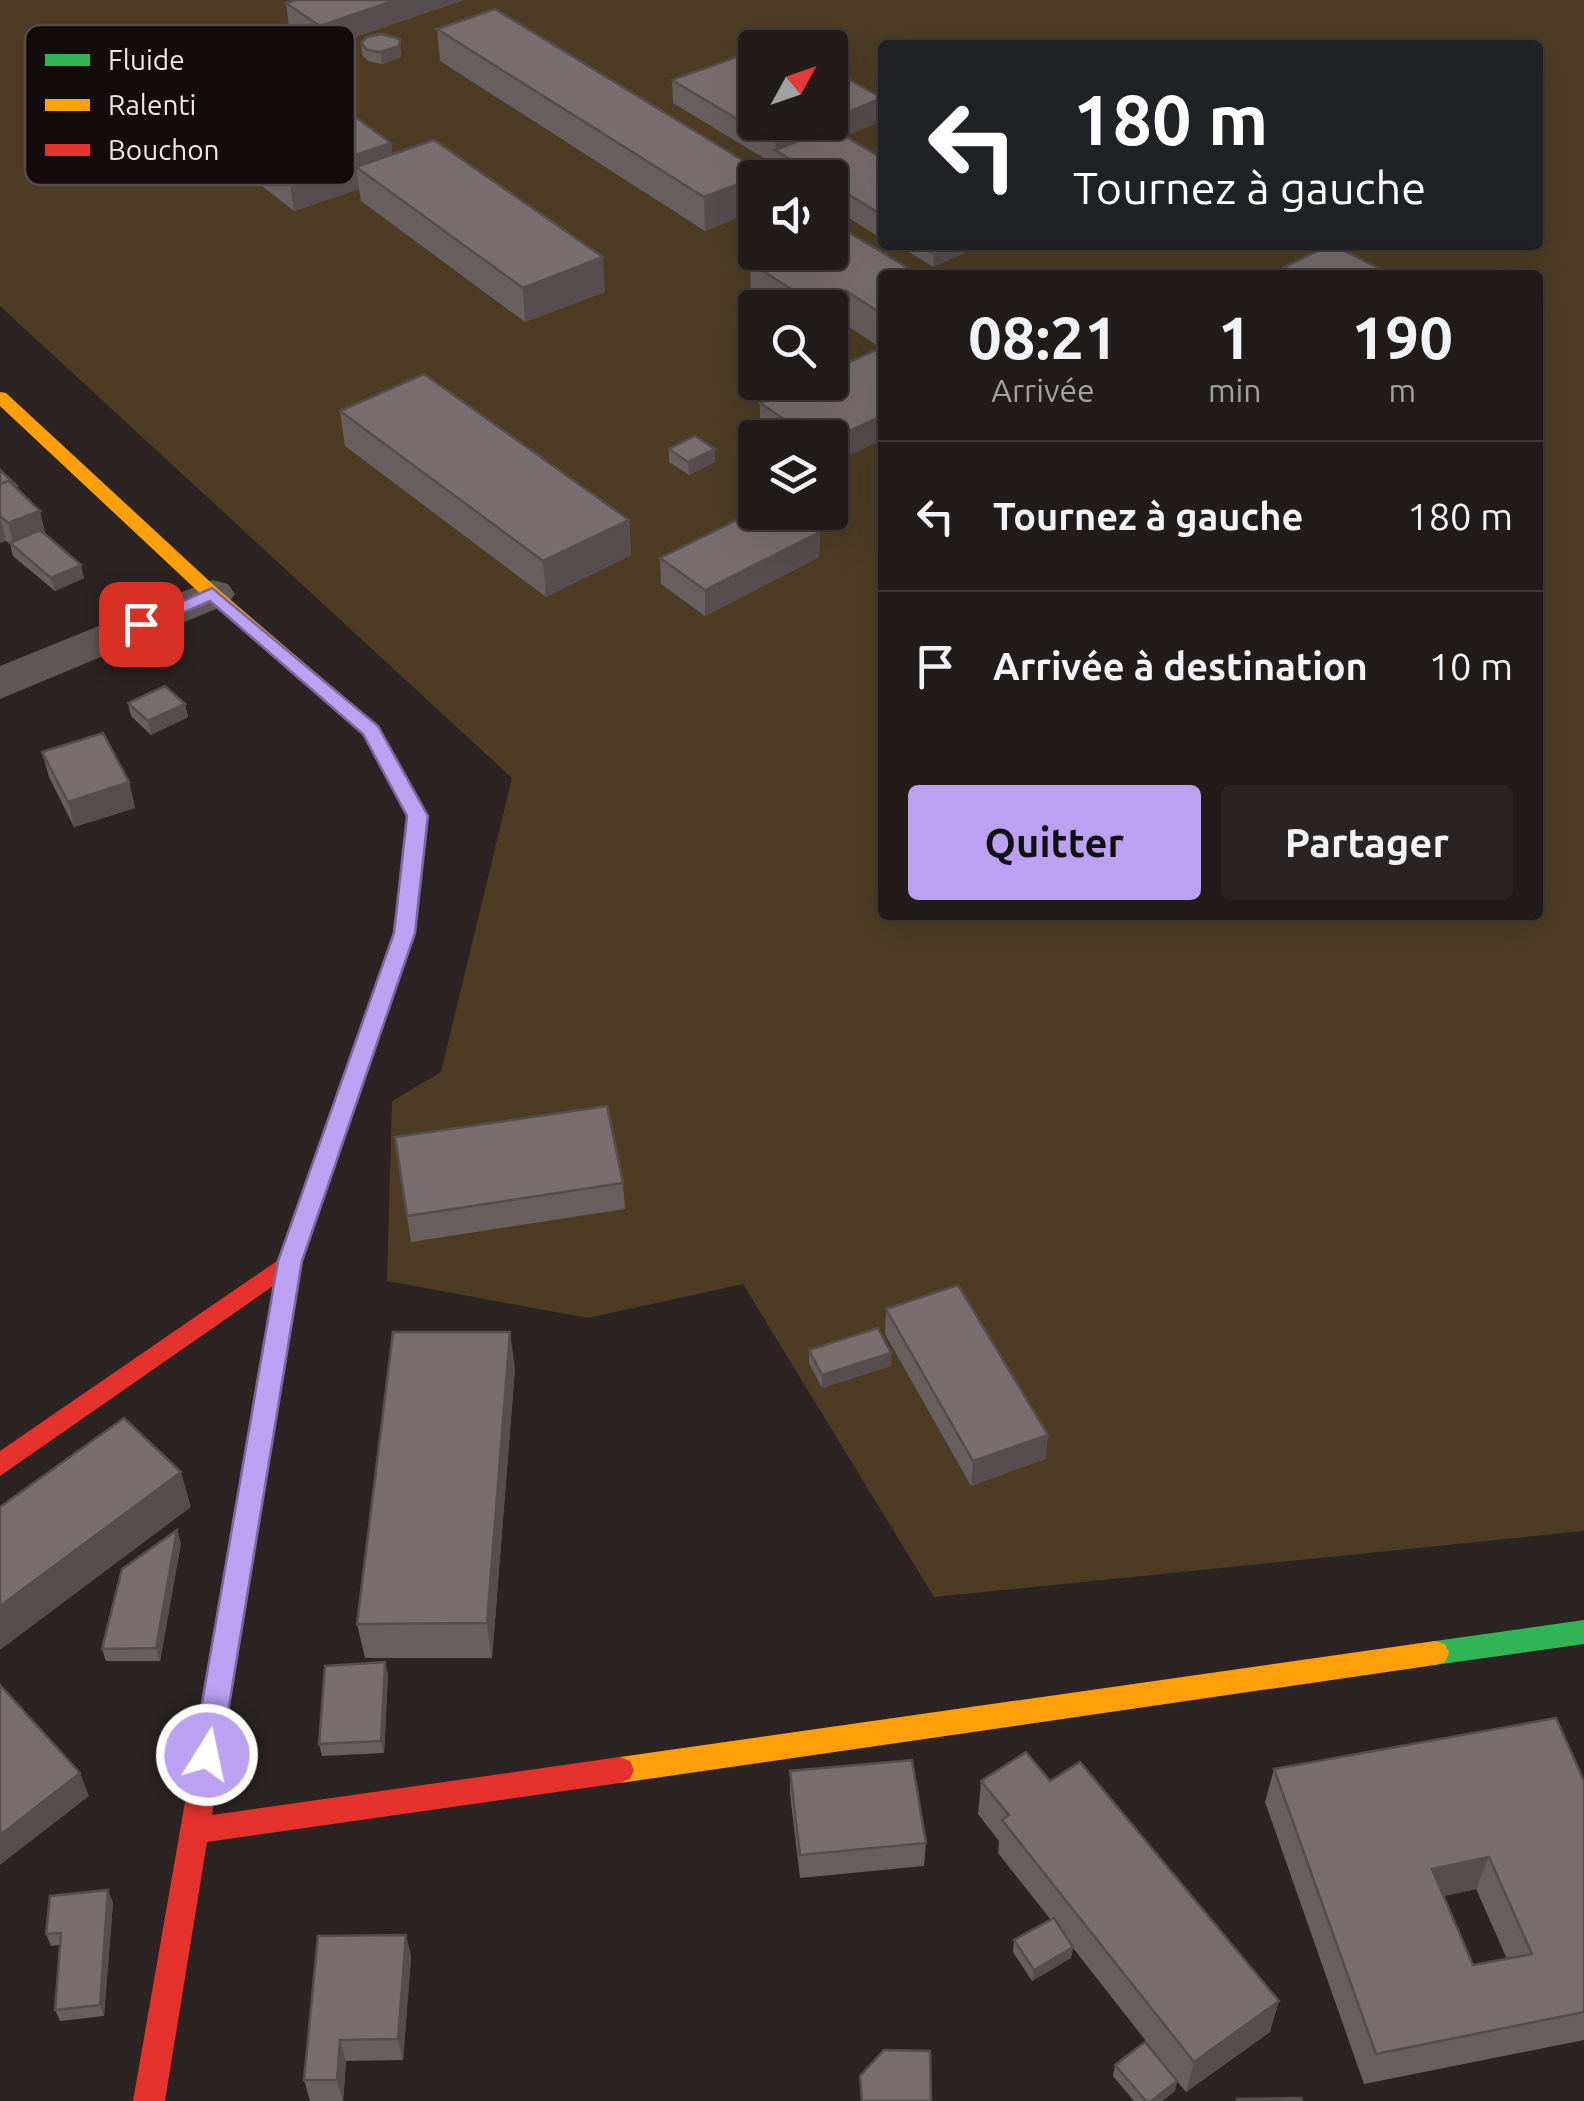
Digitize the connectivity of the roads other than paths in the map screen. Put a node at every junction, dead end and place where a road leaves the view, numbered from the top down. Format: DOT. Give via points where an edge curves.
graph roads {
  1 [pos="0,397"];
  2 [pos="212,594"];
  3 [pos="0,684"];
  4 [pos="290,1261"];
  5 [pos="0,1465"];
  6 [pos="1584,1632"];
  7 [pos="194,1831"];
  8 [pos="149,2101"];
  1 -- 2 [label="street"];
  2 -- 3 [label="street"];
  2 -- 4 [label="street" via="371,730 418,816 404,933"];
  4 -- 5 [label="street"];
  4 -- 7 [label="street"];
  6 -- 7 [label="street"];
  7 -- 8 [label="street"];
}
